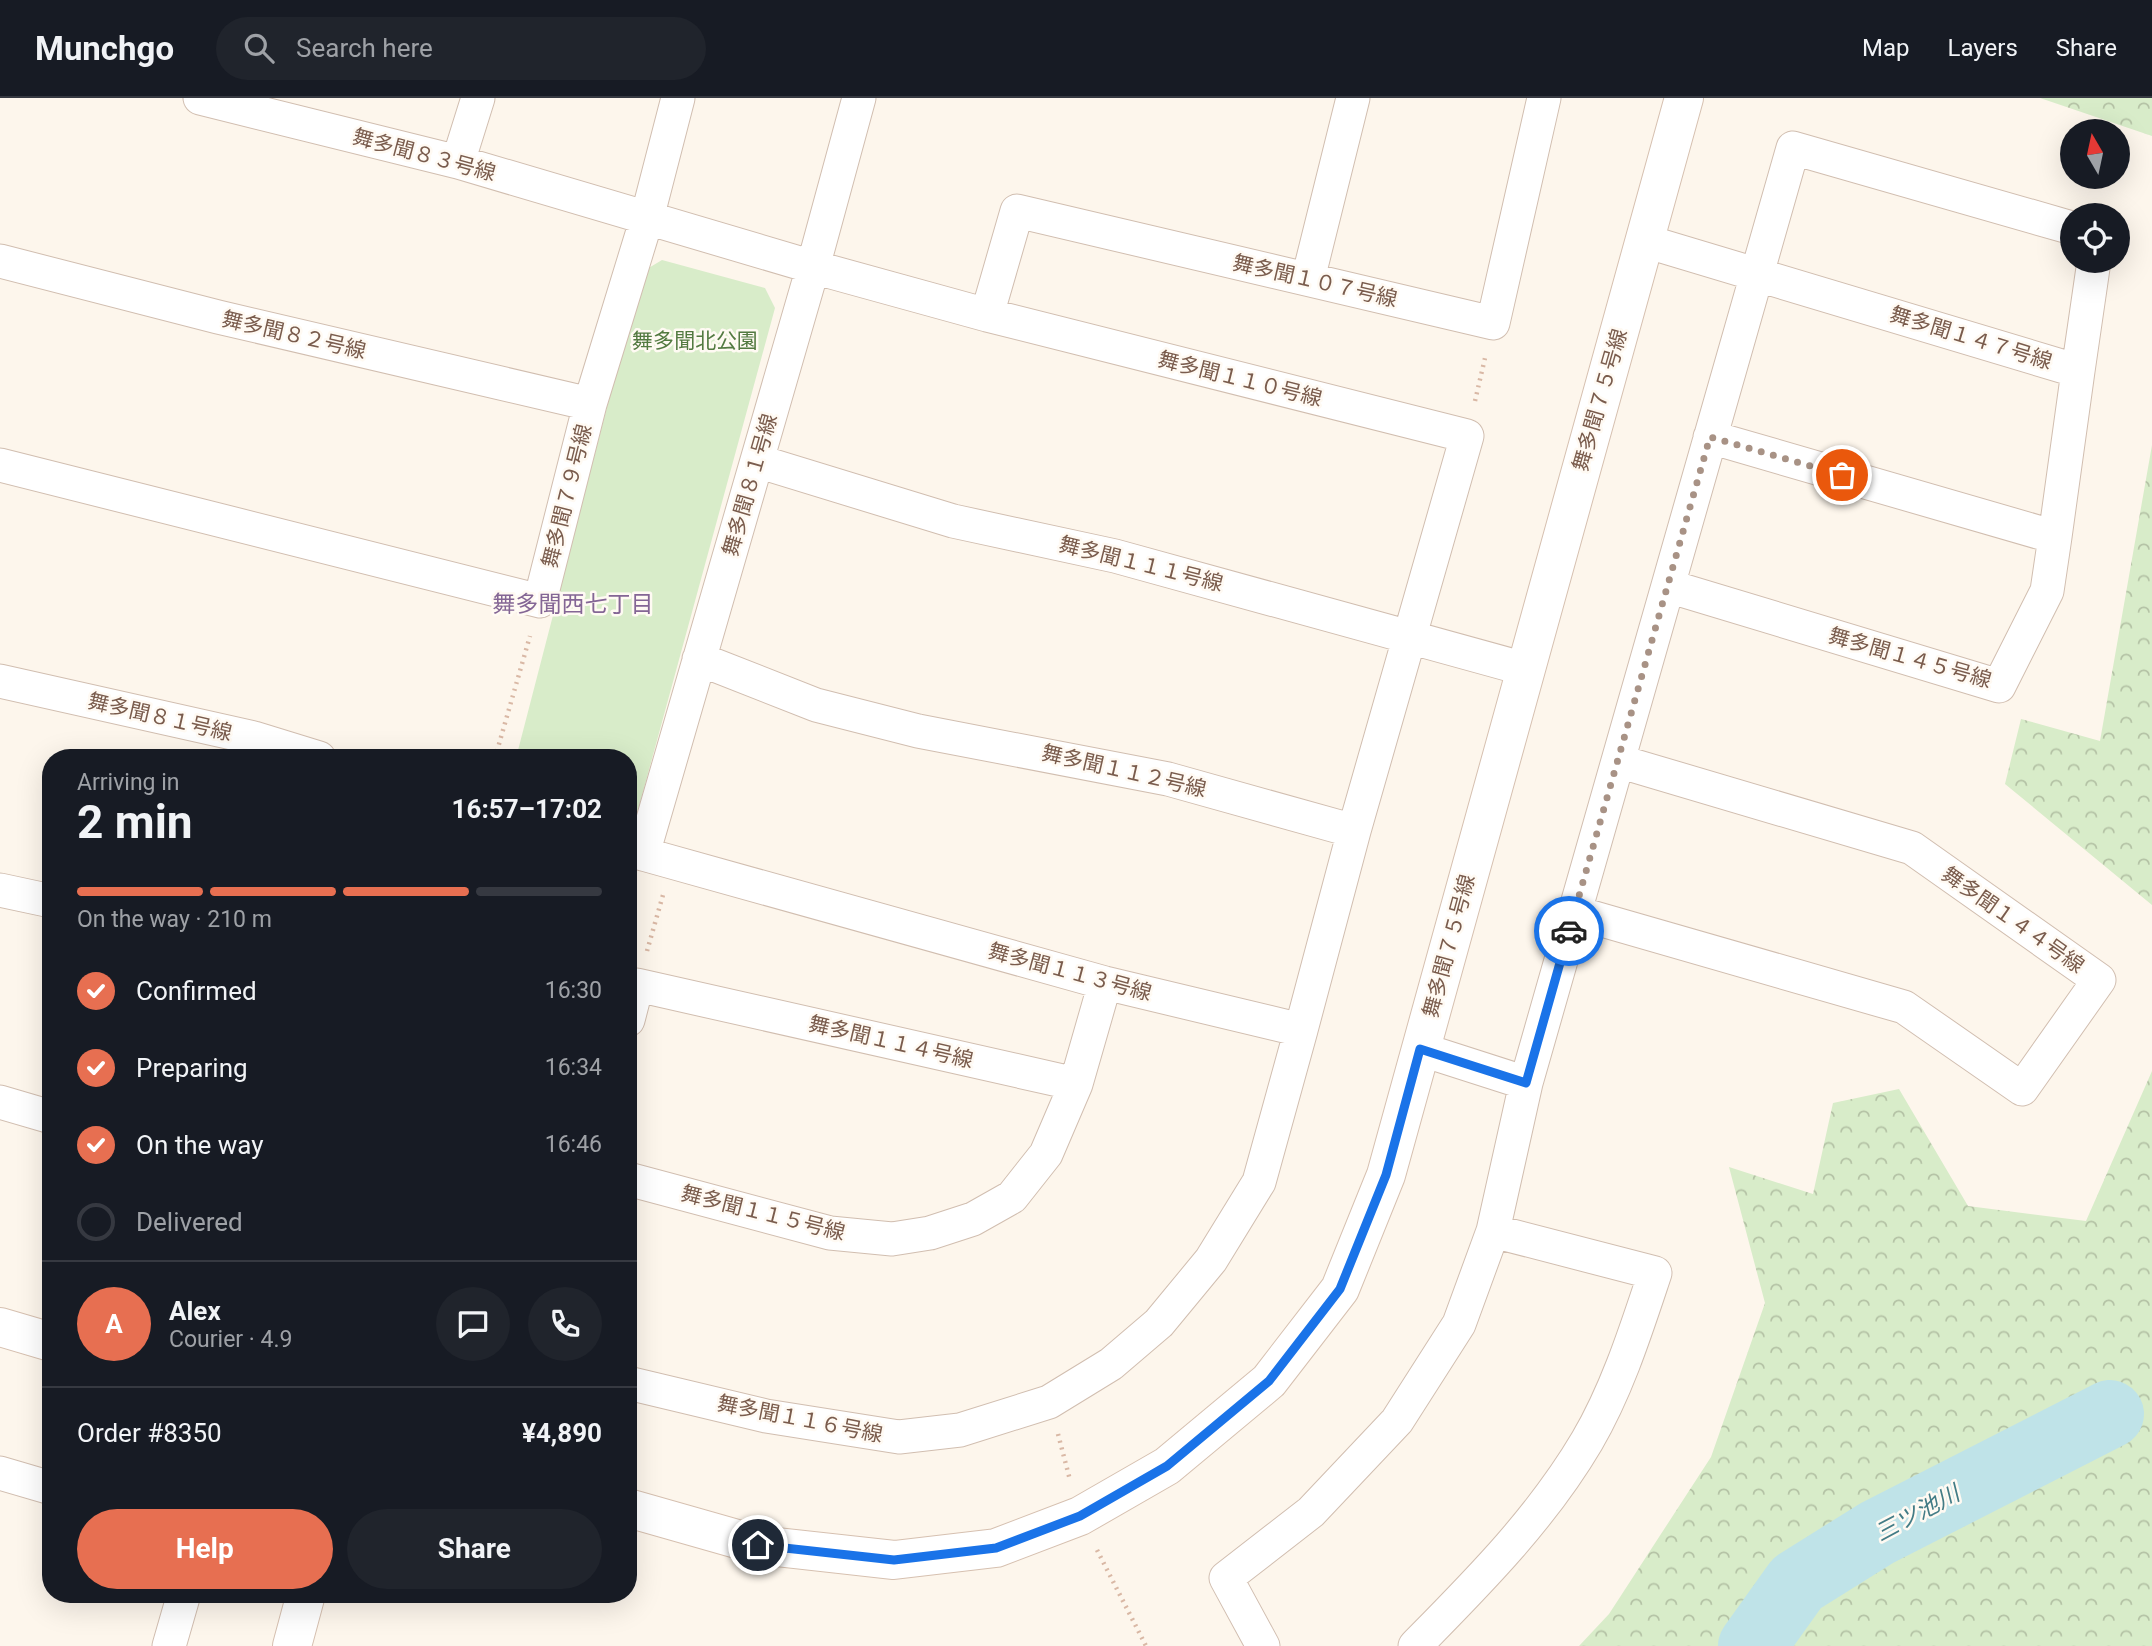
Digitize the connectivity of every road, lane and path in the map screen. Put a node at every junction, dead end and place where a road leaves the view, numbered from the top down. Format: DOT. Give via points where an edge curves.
graph roads {
  1 [pos="200,98"];
  2 [pos="478,98"];
  3 [pos="678,98"];
  4 [pos="859,98"];
  5 [pos="1353,98"];
  6 [pos="1544,98"];
  7 [pos="1684,98"];
  8 [pos="458,162"];
  9 [pos="647,218"];
  10 [pos="2060,225"];
  11 [pos="1645,241"];
  12 [pos="0,261"];
  13 [pos="813,267"];
  14 [pos="2092,273"];
  15 [pos="1756,274"];
  16 [pos="1308,279"];
  17 [pos="987,315"];
  18 [pos="1493,323"];
  19 [pos="2078,371"];
  20 [pos="590,404"];
  21 [pos="1467,436"];
  22 [pos="1710,437"];
  23 [pos="757,461"];
  24 [pos="0,465"];
  25 [pos="2055,537"];
  26 [pos="1668,586"];
  27 [pos="540,601"];
  28 [pos="1411,637"];
  29 [pos="699,659"];
  30 [pos="1525,669"];
  31 [pos="0,681"];
  32 [pos="290,749"];
  33 [pos="498,749"];
  34 [pos="1618,761"];
  35 [pos="1354,831"];
  36 [pos="648,855"];
  37 [pos="0,890"];
  38 [pos="42,899"];
  39 [pos="1574,912"];
  40 [pos="1105,983"];
  41 [pos="637,985"];
  42 [pos="1301,1030"];
  43 [pos="1420,1049"];
  44 [pos="1526,1083"];
  45 [pos="1076,1084"];
  46 [pos="0,1102"];
  47 [pos="42,1114"];
  48 [pos="637,1180"];
  49 [pos="1493,1231"];
  50 [pos="0,1327"];
  51 [pos="42,1339"];
  52 [pos="637,1385"];
  53 [pos="1049,1402"];
  54 [pos="0,1472"];
  55 [pos="42,1485"];
  56 [pos="637,1511"];
  57 [pos="1080,1516"];
  58 [pos="181,1603"];
  59 [pos="304,1603"];
  60 [pos="169,1646"];
  61 [pos="292,1646"];
  62 [pos="1146,1646"];
  63 [pos="1263,1646"];
  64 [pos="1415,1646"];
  1 -- 8 [label="street, 舞多聞８３号線"];
  2 -- 8 [label="street"];
  3 -- 9 [label="street, 舞多聞７９号線"];
  4 -- 13 [label="street, 舞多聞８１号線"];
  5 -- 16 [label="street"];
  6 -- 18 [label="street"];
  7 -- 11 [label="street, 舞多聞７５号線"];
  8 -- 9 [label="street, 舞多聞８３号線"];
  9 -- 13 [label="street"];
  9 -- 20 [label="street, 舞多聞７９号線"];
  10 -- 15 [label="street" via="1793,148"];
  11 -- 15 [label="street, 舞多聞１４７号線"];
  11 -- 30 [label="street, 舞多聞７５号線"];
  12 -- 20 [label="street, 舞多聞８２号線"];
  13 -- 17 [label="street, 舞多聞１１０号線"];
  13 -- 23 [label="street, 舞多聞８１号線"];
  14 -- 19 [label="street, 舞多聞１４７号線"];
  15 -- 19 [label="street, 舞多聞１４７号線"];
  15 -- 22 [label="street"];
  16 -- 17 [label="street, 舞多聞１０７号線" via="1017,211"];
  16 -- 18 [label="street, 舞多聞１０７号線"];
  17 -- 21 [label="street, 舞多聞１１０号線"];
  18 -- 21 [label="path"];
  19 -- 25 [label="street"];
  20 -- 27 [label="street, 舞多聞７９号線"];
  21 -- 28 [label="street"];
  22 -- 25 [label="street"];
  22 -- 26 [label="street"];
  23 -- 28 [label="street, 舞多聞１１１号線" via="953,521 1115,556"];
  23 -- 29 [label="street, 舞多聞８１号線"];
  24 -- 27 [label="street"];
  25 -- 26 [label="street, 舞多聞１４５号線" via="2047,591 1999,686"];
  26 -- 34 [label="street"];
  27 -- 33 [label="path"];
  28 -- 30 [label="street, 舞多聞１１１号線"];
  28 -- 35 [label="street"];
  29 -- 35 [label="street, 舞多聞１１２号線" via="816,705 918,731 1168,779"];
  29 -- 36 [label="street, 舞多聞８１号線"];
  30 -- 43 [label="street, 舞多聞７５号線"];
  31 -- 32 [label="street, 舞多聞８１号線"];
  34 -- 39 [label="street"];
  34 -- 39 [label="street, 舞多聞１４４号線" via="1912,848 2099,980 2022,1089 1904,1007"];
  35 -- 42 [label="street"];
  36 -- 40 [label="street, 舞多聞１１３号線"];
  36 -- 41 [label="path"];
  37 -- 38 [label="street"];
  39 -- 44 [label="street"];
  40 -- 42 [label="street, 舞多聞１１３号線"];
  40 -- 45 [label="street"];
  41 -- 45 [label="street, 舞多聞１１４号線"];
  42 -- 53 [label="street, 舞多聞１１６号線" via="1259,1182 1211,1260 1158,1323 1111,1364"];
  43 -- 44 [label="street"];
  43 -- 57 [label="street, 舞多聞７５号線" via="1386,1175 1340,1289 1269,1381 1167,1466"];
  44 -- 49 [label="street"];
  45 -- 48 [label="street, 舞多聞１１５号線" via="1046,1154 1012,1198 973,1219 930,1233 892,1239 830,1233"];
  46 -- 47 [label="street"];
  49 -- 63 [label="street" via="1459,1324 1397,1421 1311,1512 1226,1578"];
  49 -- 64 [label="street" via="1655,1273 1632,1344 1587,1441 1507,1553"];
  50 -- 51 [label="street"];
  52 -- 53 [label="street, 舞多聞１１６号線" via="766,1416 899,1437 960,1430"];
  53 -- 57 [label="path"];
  54 -- 55 [label="street"];
  56 -- 57 [label="street, 舞多聞７５号線" via="758,1545 894,1560 996,1548"];
  57 -- 62 [label="path"];
  58 -- 60 [label="street"];
  59 -- 61 [label="street"];
}
